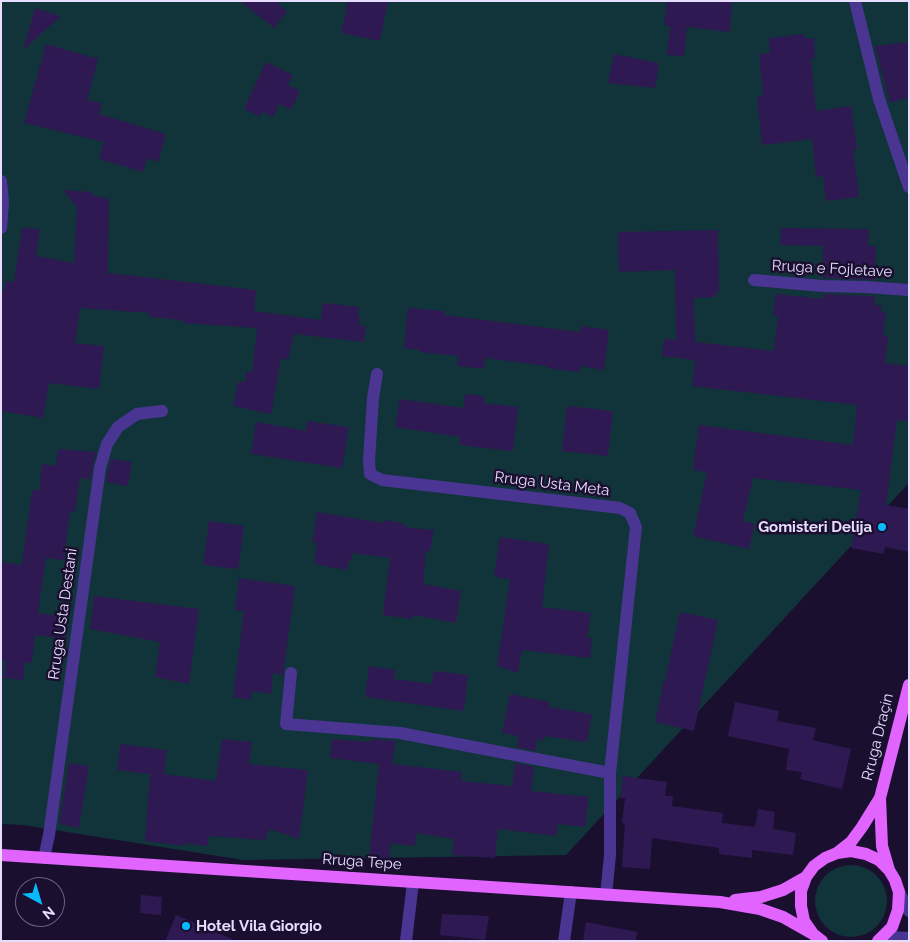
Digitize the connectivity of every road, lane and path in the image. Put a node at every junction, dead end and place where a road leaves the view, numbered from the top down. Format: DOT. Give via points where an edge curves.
graph roads {
  1 [pos="855,1"];
  2 [pos="1,181"];
  3 [pos="909,187"];
  4 [pos="1,228"];
  5 [pos="754,280"];
  6 [pos="909,290"];
  7 [pos="377,374"];
  8 [pos="162,411"];
  9 [pos="292,673"];
  10 [pos="909,685"];
  11 [pos="610,773"];
  12 [pos="880,798"];
  13 [pos="837,853"];
  14 [pos="1,855"];
  15 [pos="44,858"];
  16 [pos="889,870"];
  17 [pos="806,877"];
  18 [pos="412,882"];
  19 [pos="571,892"];
  20 [pos="898,892"];
  21 [pos="606,894"];
  22 [pos="720,902"];
  23 [pos="909,911"];
  24 [pos="818,937"];
  25 [pos="909,938"];
  26 [pos="879,940"];
  27 [pos="406,941"];
  28 [pos="564,941"];
  1 -- 3 [label="street" via="879,99"];
  2 -- 4 [label="street"];
  5 -- 6 [label="street, Rruga e Fojletave"];
  7 -- 11 [label="street, Rruga Usta Meta" via="370,474 382,480 620,508 630,514 636,527"];
  8 -- 15 [label="street, Rruga Usta Destani" via="137,414 118,427 100,468"];
  9 -- 11 [label="street" via="286,724 400,733"];
  10 -- 12 [label="main road, Rruga Draçin"];
  11 -- 21 [label="street, Rruga Usta Meta" via="610,855"];
  12 -- 13 [label="main road, Rruga Draçin" via="852,842"];
  12 -- 16 [label="main road, Rruga Draçin" via="882,846"];
  13 -- 16 [label="main road, Rruga Tepe" via="866,854"];
  13 -- 17 [label="main road, Rruga Tepe" via="814,866"];
  14 -- 15 [label="main road, Rruga Tepe"];
  15 -- 18 [label="main road, Rruga Tepe"];
  16 -- 20 [label="main road"];
  17 -- 22 [label="main road, Rruga Tepe" via="783,890 761,897"];
  17 -- 24 [label="main road, Rruga Tepe" via="800,906 804,921"];
  18 -- 19 [label="main road, Rruga Tepe"];
  18 -- 27 [label="street"];
  19 -- 21 [label="main road, Rruga Tepe"];
  19 -- 28 [label="street"];
  20 -- 23 [label="street"];
  20 -- 26 [label="main road" via="898,910 892,927"];
  21 -- 22 [label="main road, Rruga Tepe"];
  22 -- 24 [label="main road, Rruga Tepe" via="783,917"];
  25 -- 26 [label="street"];
}
